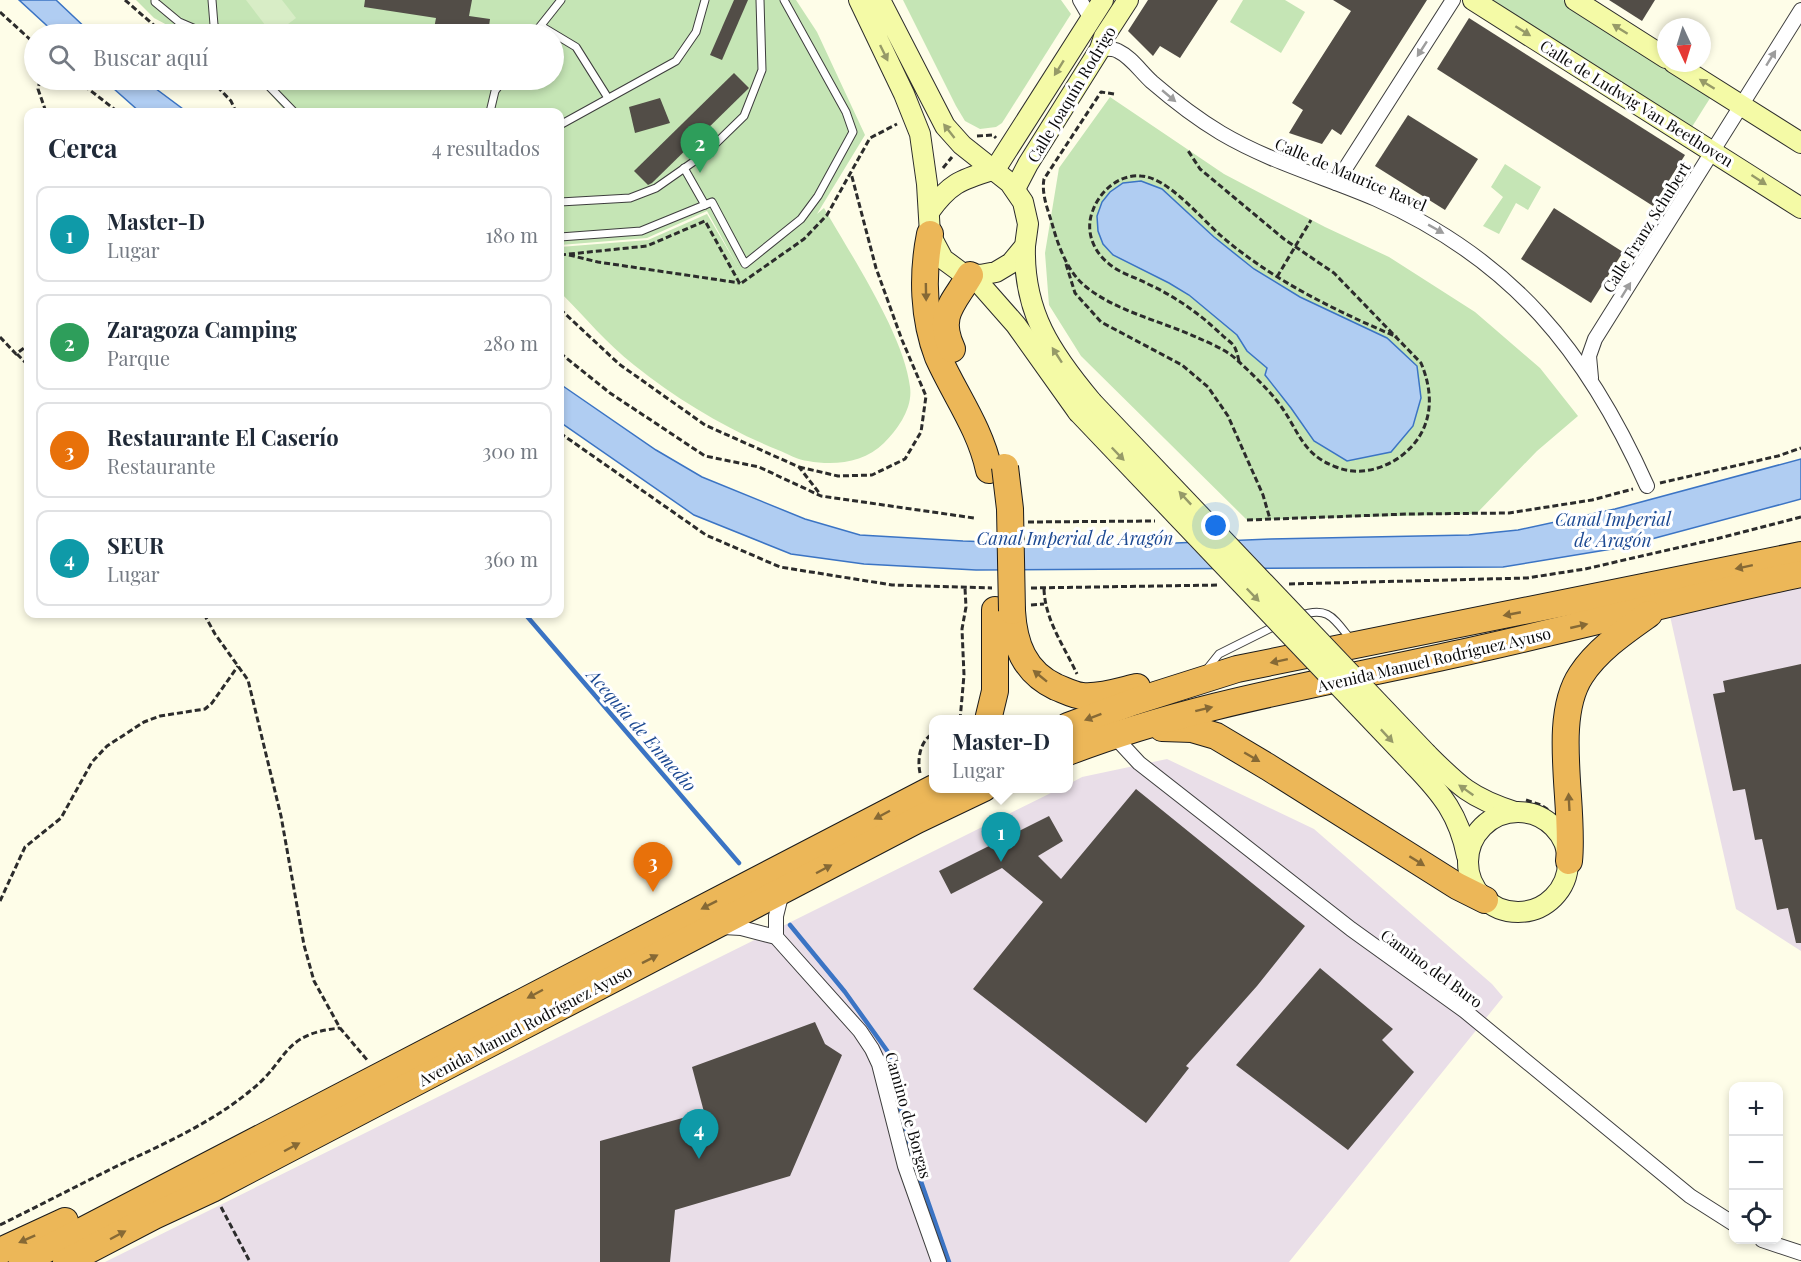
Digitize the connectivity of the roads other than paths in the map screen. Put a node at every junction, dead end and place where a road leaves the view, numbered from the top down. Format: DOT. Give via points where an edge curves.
graph roads {
  1 [pos="212,0"];
  2 [pos="561,0"];
  3 [pos="705,0"];
  4 [pos="760,0"];
  5 [pos="784,0"];
  6 [pos="859,0"];
  7 [pos="880,0"];
  8 [pos="1080,0"];
  9 [pos="1103,0"];
  10 [pos="1128,0"];
  11 [pos="1453,0"];
  12 [pos="1473,0"];
  13 [pos="1575,0"];
  14 [pos="154,1"];
  15 [pos="1801,10"];
  16 [pos="1091,19"];
  17 [pos="184,24"];
  18 [pos="214,24"];
  19 [pos="543,24"];
  20 [pos="564,40"];
  21 [pos="1108,46"];
  22 [pos="1657,52"];
  23 [pos="1688,72"];
  24 [pos="273,90"];
  25 [pos="496,90"];
  26 [pos="608,99"];
  27 [pos="1741,106"];
  28 [pos="290,108"];
  29 [pos="491,108"];
  30 [pos="564,123"];
  31 [pos="1801,143"];
  32 [pos="1713,151"];
  33 [pos="684,168"];
  34 [pos="993,171"];
  35 [pos="1336,183"];
  36 [pos="1015,189"];
  37 [pos="564,202"];
  38 [pos="705,205"];
  39 [pos="1801,208"];
  40 [pos="929,223"];
  41 [pos="564,237"];
  42 [pos="1025,246"];
  43 [pos="971,282"];
  44 [pos="1562,339"];
  45 [pos="1589,342"];
  46 [pos="1591,380"];
  47 [pos="1085,406"];
  48 [pos="997,468"];
  49 [pos="1647,486"];
  50 [pos="1801,555"];
  51 [pos="1801,574"];
  52 [pos="1766,581"];
  53 [pos="1801,582"];
  54 [pos="1007,599"];
  55 [pos="1657,608"];
  56 [pos="1355,645"];
  57 [pos="1238,669"];
  58 [pos="1203,674"];
  59 [pos="989,715"];
  60 [pos="1073,724"];
  61 [pos="1126,732"];
  62 [pos="1073,750"];
  63 [pos="1420,759"];
  64 [pos="929,789"];
  65 [pos="975,793"];
  66 [pos="1515,812"];
  67 [pos="1468,858"];
  68 [pos="1569,861"];
  69 [pos="783,890"];
  70 [pos="1485,900"];
  71 [pos="709,928"];
  72 [pos="776,937"];
  73 [pos="279,1129"];
  74 [pos="1729,1221"];
  75 [pos="1776,1244"];
  76 [pos="0,1251"];
  77 [pos="1801,1253"];
  78 [pos="22,1262"];
  79 [pos="66,1262"];
  80 [pos="939,1262"];
  1 -- 18 [label="lane"];
  2 -- 19 [label="lane"];
  3 -- 26 [label="lane" via="696,32 676,61"];
  4 -- 33 [label="lane" via="762,70 744,116 706,153"];
  5 -- 38 [label="lane" via="853,132 801,219 745,264 712,202"];
  6 -- 40 [label="main road, one-way" via="920,134"];
  34 -- 7 [label="main road, one-way" via="945,126"];
  8 -- 16 [label="street, Calle de Maurice Ravel"];
  9 -- 16 [label="main road, Calle Joaquín Rodrigo"];
  10 -- 21 [label="main road, Calle Joaquín Rodrigo"];
  11 -- 35 [label="street, one-way"];
  12 -- 32 [label="main road, Calle de Ludwig Van Beethoven, one-way"];
  22 -- 13 [label="main road, one-way"];
  14 -- 17 [label="lane"];
  27 -- 15 [label="street, Calle Franz Schubert, one-way"];
  16 -- 21 [label="lane, Calle de Maurice Ravel"];
  16 -- 34 [label="main road, Calle Joaquín Rodrigo, one-way"];
  20 -- 26 [label="lane" via="576,47"];
  21 -- 35 [label="street, Calle de Maurice Ravel, one-way" via="1171,99 1223,134"];
  21 -- 36 [label="main road, Calle Joaquín Rodrigo"];
  27 -- 23 [label="main road, one-way"];
  24 -- 28 [label="lane"];
  25 -- 29 [label="lane"];
  26 -- 30 [label="lane"];
  27 -- 31 [label="main road"];
  27 -- 32 [label="street, Calle Franz Schubert"];
  32 -- 39 [label="main road, Calle de Ludwig Van Beethoven, one-way"];
  45 -- 32 [label="street, Calle Franz Schubert, one-way"];
  33 -- 37 [label="lane" via="656,188 630,198"];
  33 -- 38 [label="lane"];
  34 -- 36 [label="main road"];
  34 -- 40 [label="main road" via="944,192"];
  35 -- 44 [label="street, Calle de Maurice Ravel, one-way" via="1444,234 1504,279"];
  36 -- 42 [label="main road" via="1027,216"];
  38 -- 41 [label="lane" via="641,231"];
  40 -- 43 [label="main road" via="943,259"];
  40 -- 48 [label="highway, one-way" via="925,285 930,332"];
  42 -- 43 [label="main road" via="1004,268"];
  47 -- 42 [label="main road, one-way" via="1034,312 1026,282"];
  43 -- 47 [label="main road" via="1016,325"];
  43 -- 48 [label="highway" via="947,310 946,335 996,437"];
  44 -- 45 [label="street, Calle de Maurice Ravel" via="1572,344"];
  44 -- 46 [label="street, Calle de Maurice Ravel"];
  45 -- 46 [label="street, Calle Franz Schubert"];
  46 -- 49 [label="street, Calle de Maurice Ravel"];
  47 -- 63 [label="main road, bridge"];
  48 -- 54 [label="highway, bridge" via="1010,509"];
  50 -- 56 [label="highway, Avenida Manuel Rodríguez Ayuso, one-way"];
  51 -- 52 [label="highway, Avenida Manuel Rodríguez Ayuso"];
  52 -- 53 [label="lane"];
  52 -- 55 [label="highway, Avenida Manuel Rodríguez Ayuso"];
  58 -- 54 [label="highway, one-way" via="1082,696 1051,684 1028,666 1018,650"];
  54 -- 59 [label="highway"];
  61 -- 55 [label="highway, Avenida Manuel Rodríguez Ayuso, one-way" via="1203,709"];
  68 -- 55 [label="highway, one-way" via="1565,729 1571,691 1592,661"];
  56 -- 57 [label="highway, Avenida Manuel Rodríguez Ayuso, one-way"];
  56 -- 58 [label="lane" via="1335,619 1325,612 1313,611 1264,630 1219,654"];
  57 -- 58 [label="highway"];
  57 -- 60 [label="highway, Avenida Manuel Rodríguez Ayuso, one-way"];
  61 -- 62 [label="highway, Avenida Manuel Rodríguez Ayuso"];
  61 -- 70 [label="highway, one-way" via="1192,729 1216,736"];
  61 -- 74 [label="street, Camino del Buro" via="1139,763 1351,929 1466,1011 1690,1196"];
  66 -- 63 [label="main road, one-way" via="1467,792"];
  63 -- 67 [label="main road" via="1460,827"];
  64 -- 73 [label="highway, Avenida Manuel Rodríguez Ayuso, one-way"];
  69 -- 65 [label="highway, Avenida Manuel Rodríguez Ayuso, one-way"];
  66 -- 67 [label="main road" via="1483,826 1471,844"];
  66 -- 68 [label="main road" via="1544,818 1556,828"];
  67 -- 70 [label="main road" via="1475,888"];
  68 -- 70 [label="main road" via="1562,889 1540,908 1511,912"];
  69 -- 71 [label="highway, Avenida Manuel Rodríguez Ayuso"];
  69 -- 72 [label="street" via="776,916"];
  71 -- 72 [label="street" via="741,928"];
  79 -- 71 [label="highway, Avenida Manuel Rodríguez Ayuso, one-way"];
  72 -- 80 [label="street, Camino de Borgas" via="860,1030 872,1049 905,1166"];
  73 -- 76 [label="highway, one-way" via="249,1130"];
  73 -- 78 [label="highway, Avenida Manuel Rodríguez Ayuso"];
  75 -- 77 [label="street"];
}
